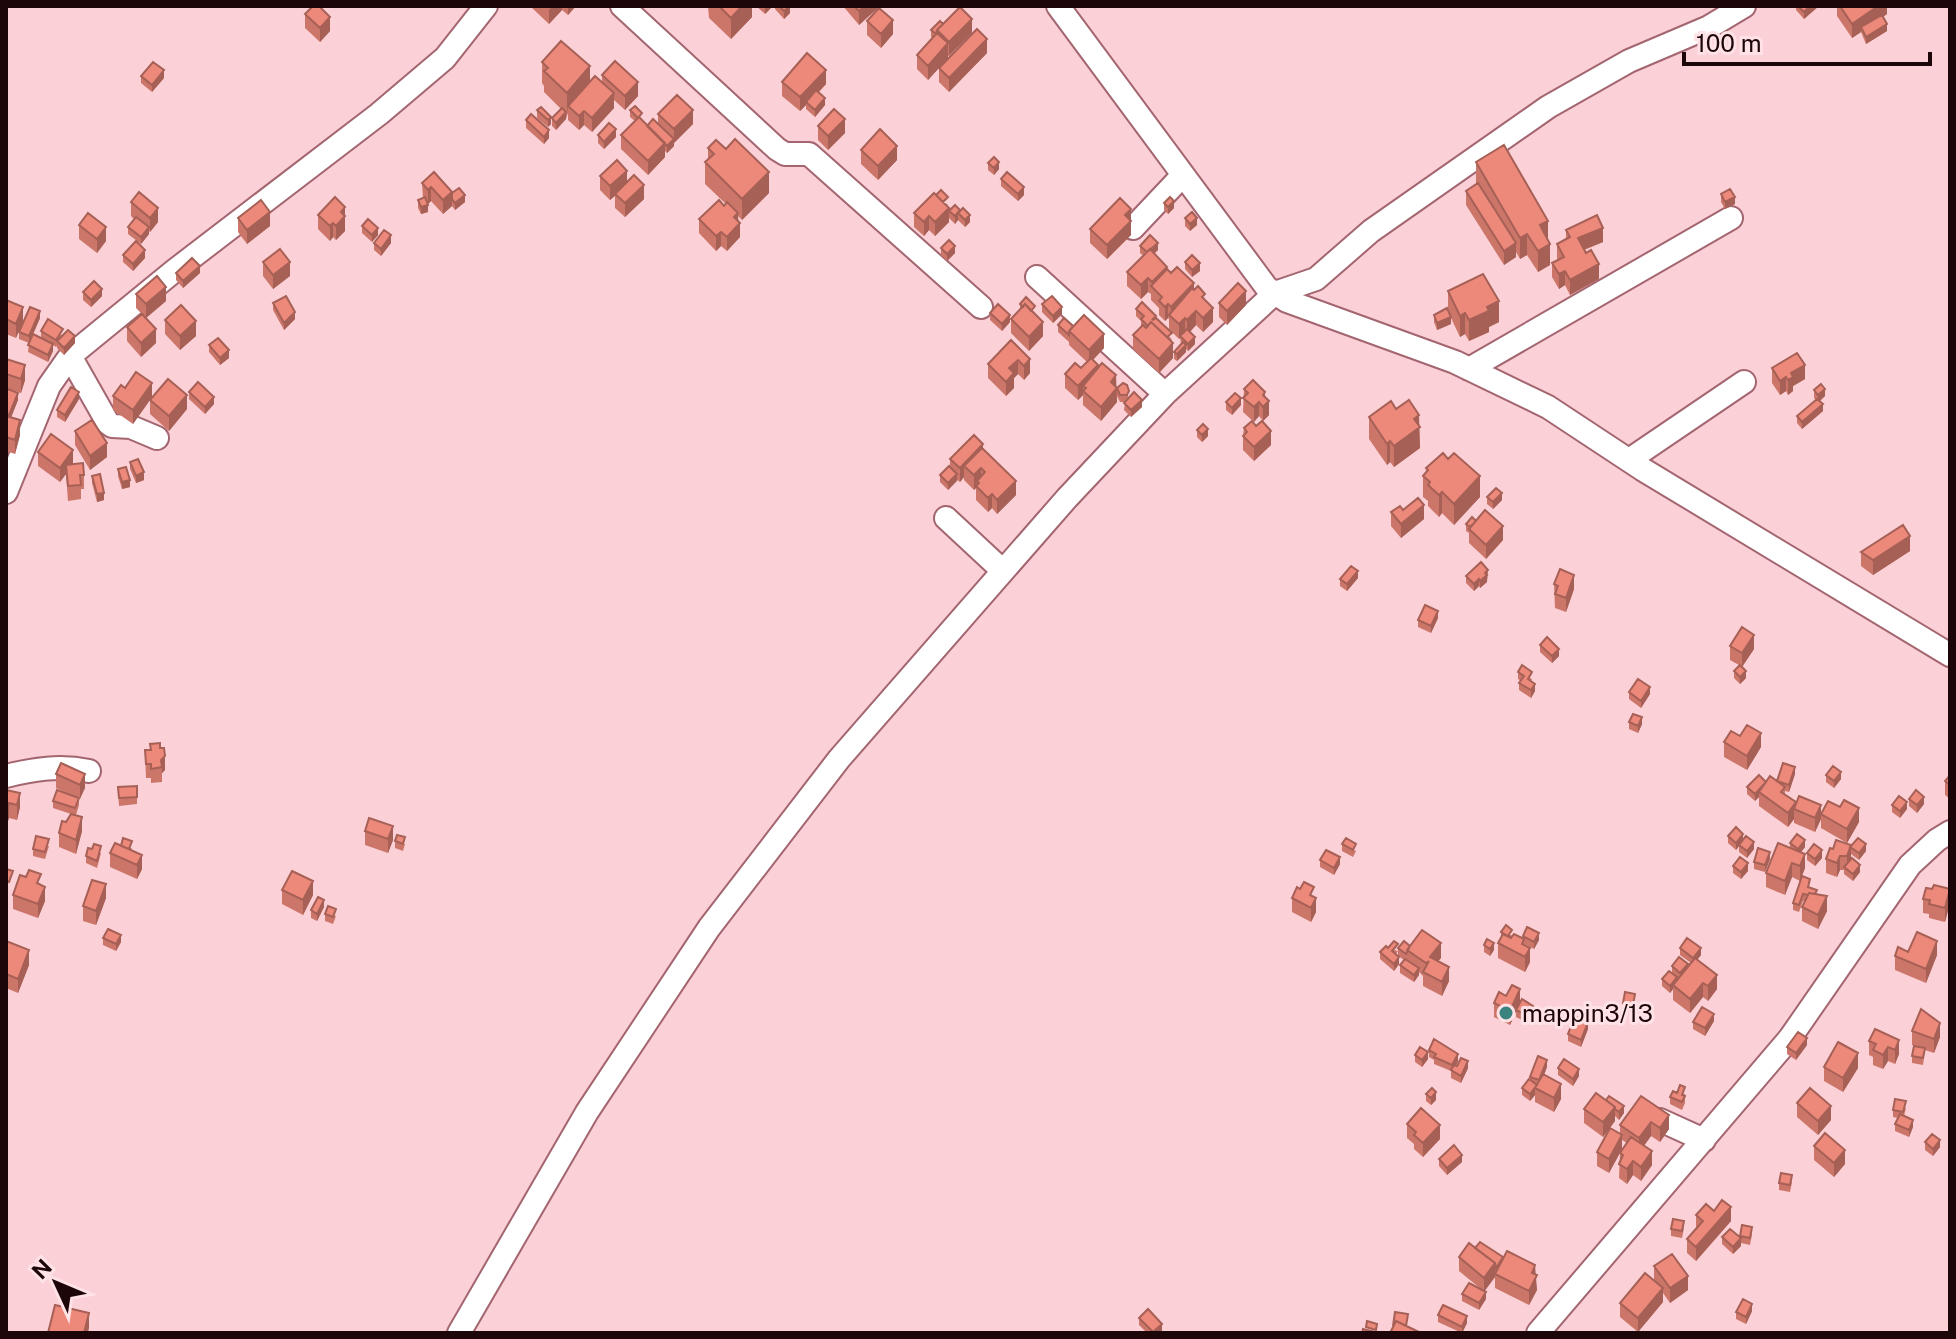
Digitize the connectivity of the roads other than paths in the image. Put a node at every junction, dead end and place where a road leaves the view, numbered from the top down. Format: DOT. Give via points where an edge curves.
graph roads {
  1 [pos="486,6"];
  2 [pos="622,6"];
  3 [pos="1058,6"];
  4 [pos="1744,6"];
  5 [pos="1182,176"];
  6 [pos="1731,218"];
  7 [pos="1133,228"];
  8 [pos="1037,277"];
  9 [pos="1275,293"];
  10 [pos="981,307"];
  11 [pos="70,356"];
  12 [pos="1469,369"];
  13 [pos="1744,382"];
  14 [pos="1165,394"];
  15 [pos="157,438"];
  16 [pos="1629,460"];
  17 [pos="6,492"];
  18 [pos="946,518"];
  19 [pos="1003,571"];
  20 [pos="1950,630"];
  21 [pos="1929,642"];
  22 [pos="1950,655"];
  23 [pos="89,771"];
  24 [pos="6,776"];
  25 [pos="1950,832"];
  26 [pos="1660,1120"];
  27 [pos="1704,1140"];
  28 [pos="459,1333"];
  29 [pos="1538,1333"];
  1 -- 11 [label="street" via="445,58 379,114"];
  2 -- 10 [label="street" via="777,149 809,154"];
  3 -- 5 [label="street"];
  4 -- 9 [label="street" via="1548,107 1371,231 1316,279"];
  5 -- 7 [label="street"];
  5 -- 9 [label="street"];
  6 -- 12 [label="street"];
  8 -- 14 [label="street"];
  9 -- 12 [label="street"];
  9 -- 14 [label="street"];
  11 -- 15 [label="street" via="108,423"];
  11 -- 17 [label="street" via="49,386"];
  12 -- 16 [label="street" via="1548,407"];
  13 -- 16 [label="street"];
  14 -- 19 [label="street"];
  16 -- 21 [label="street"];
  18 -- 19 [label="street"];
  19 -- 28 [label="street" via="839,759 709,928 587,1112"];
  20 -- 21 [label="street"];
  21 -- 22 [label="street"];
  23 -- 24 [label="street" via="32,769"];
  25 -- 27 [label="street" via="1910,865 1790,1038"];
  26 -- 27 [label="street"];
  27 -- 29 [label="street"];
}
